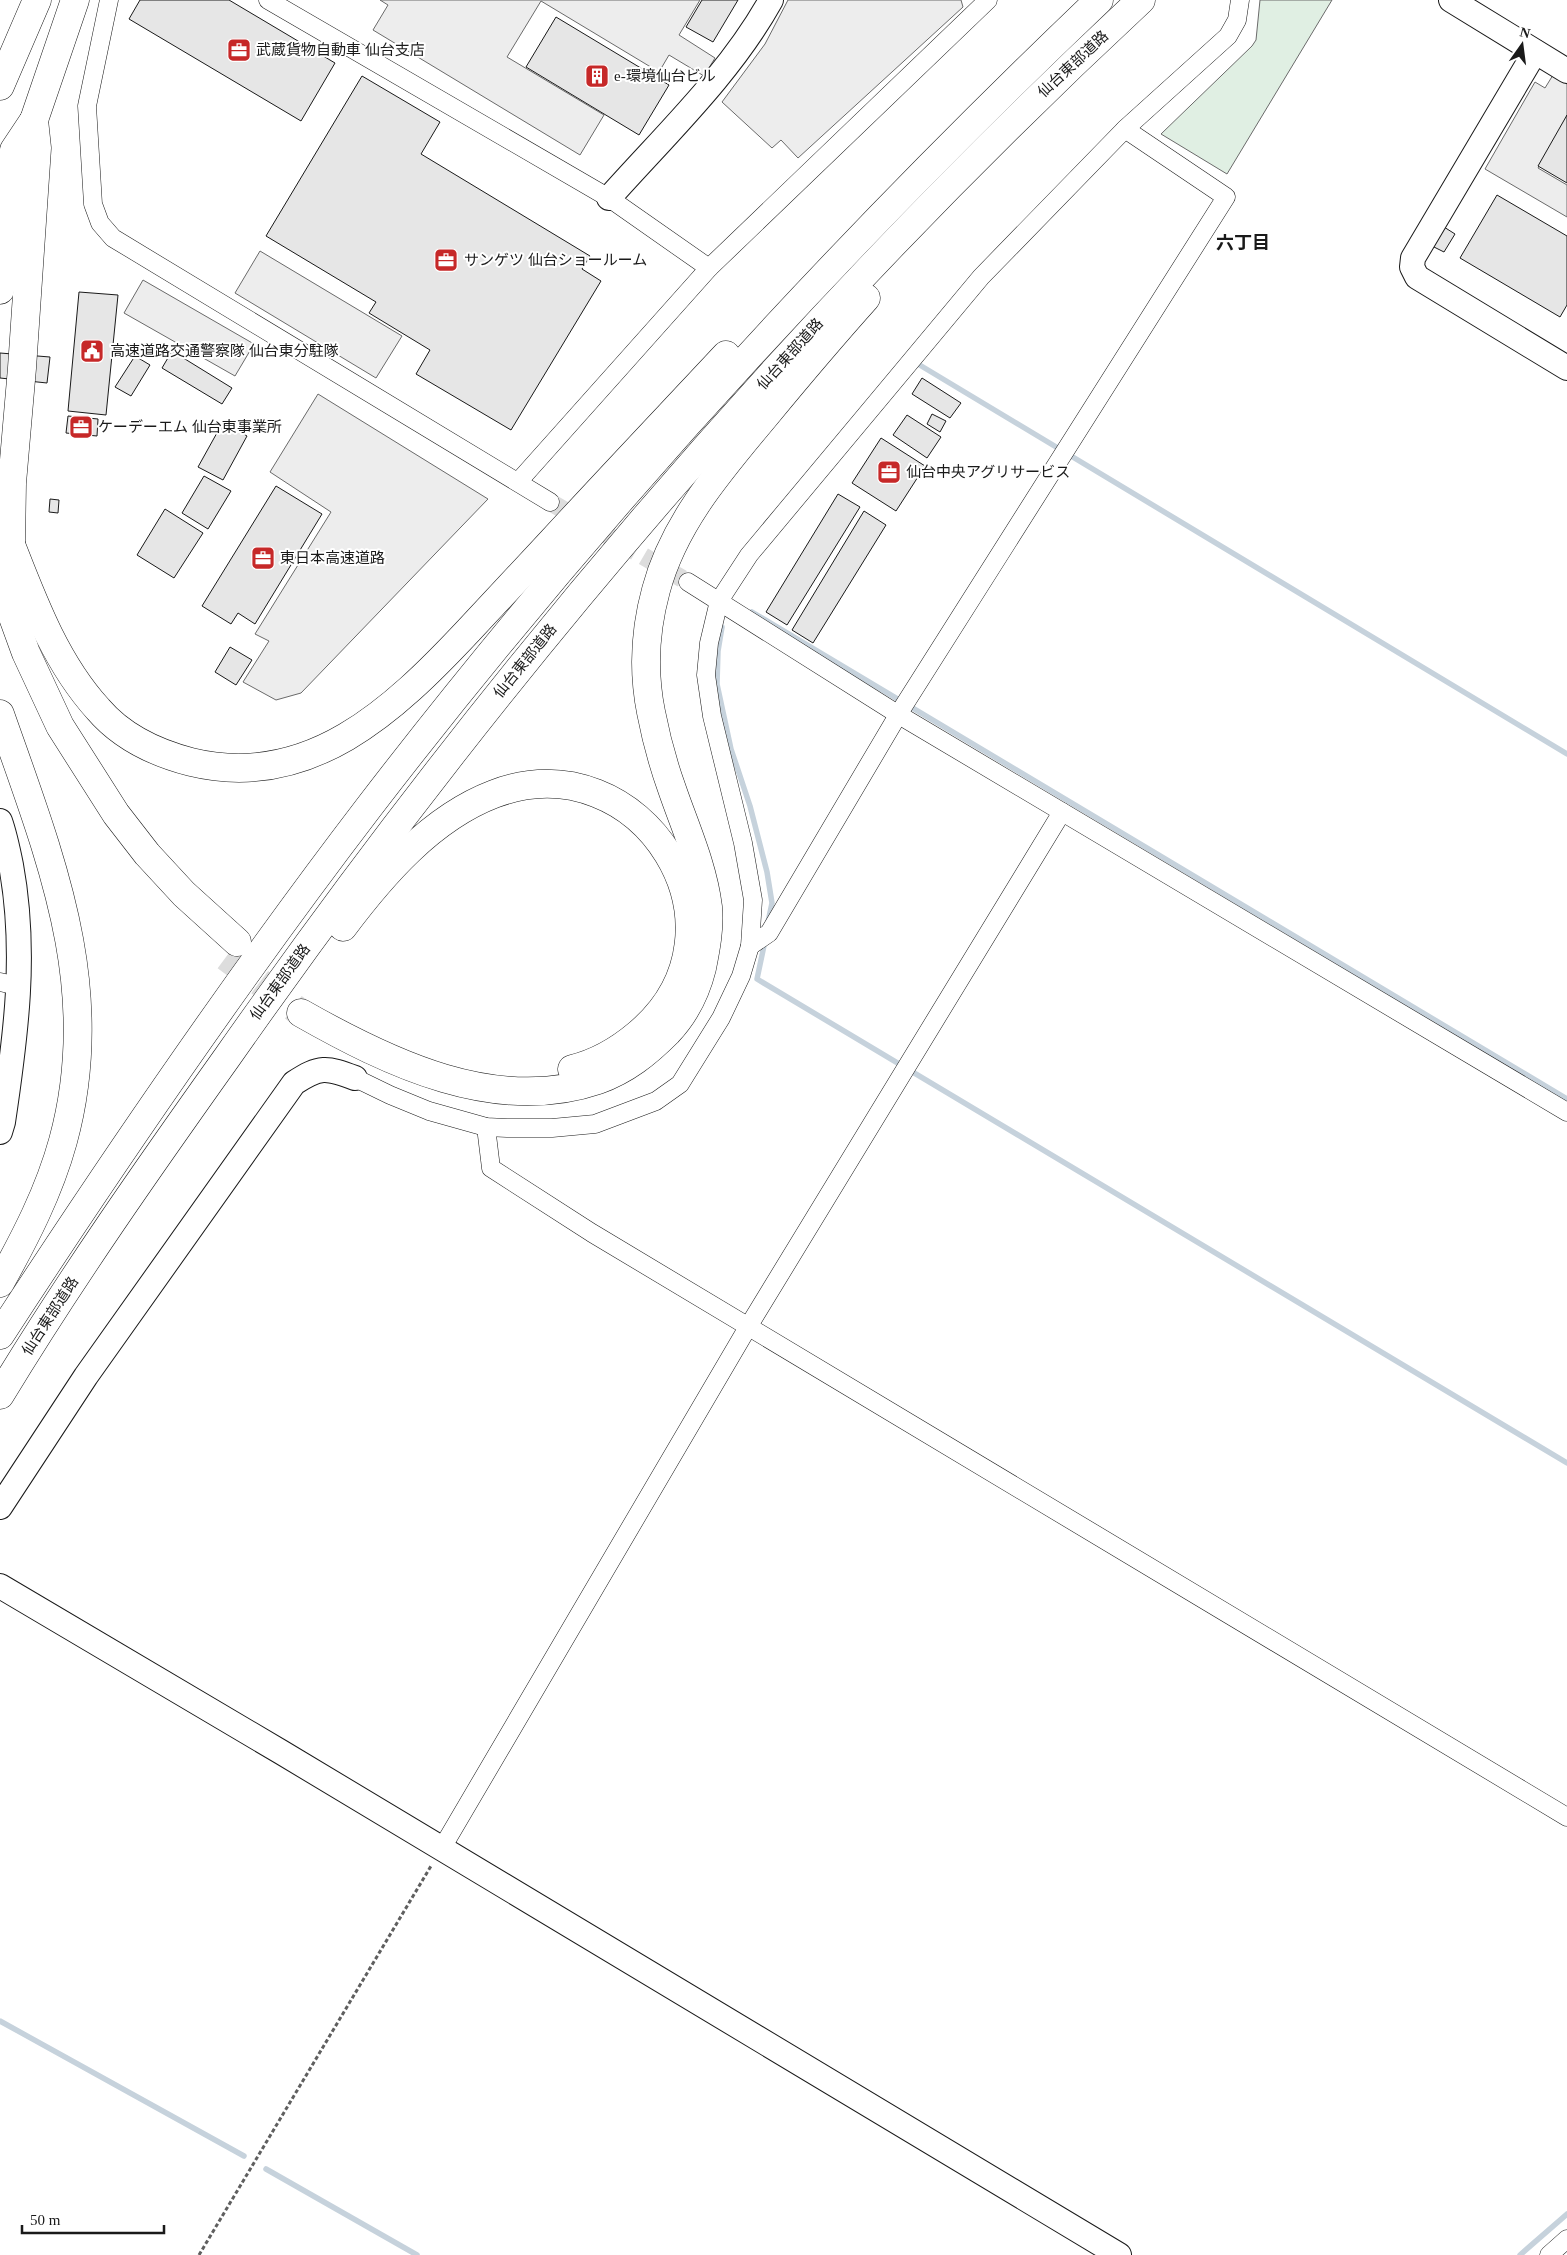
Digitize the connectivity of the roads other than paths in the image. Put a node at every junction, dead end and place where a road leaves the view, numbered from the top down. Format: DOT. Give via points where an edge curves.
graph roads {
  1 [pos="37,0"];
  2 [pos="75,0"];
  3 [pos="109,0"];
  4 [pos="268,0"];
  5 [pos="772,0"];
  6 [pos="988,0"];
  7 [pos="1099,0"];
  8 [pos="1240,0"];
  9 [pos="1451,0"];
  10 [pos="1136,4"];
  11 [pos="1535,52"];
  12 [pos="1567,71"];
  13 [pos="0,86"];
  14 [pos="1039,96"];
  15 [pos="34,120"];
  16 [pos="1125,129"];
  17 [pos="609,198"];
  18 [pos="883,214"];
  19 [pos="709,268"];
  20 [pos="0,290"];
  21 [pos="1567,368"];
  22 [pos="0,458"];
  23 [pos="518,482"];
  24 [pos="26,485"];
  25 [pos="0,493"];
  26 [pos="550,502"];
  27 [pos="0,517"];
  28 [pos="5,549"];
  29 [pos="688,582"];
  30 [pos="718,601"];
  31 [pos="13,610"];
  32 [pos="903,707"];
  33 [pos="0,714"];
  34 [pos="1062,812"];
  35 [pos="0,821"];
  36 [pos="759,939"];
  37 [pos="232,949"];
  38 [pos="9,984"];
  39 [pos="355,1078"];
  40 [pos="1567,1112"];
  41 [pos="486,1127"];
  42 [pos="0,1132"];
  43 [pos="95,1246"];
  44 [pos="0,1283"];
  45 [pos="748,1326"];
  46 [pos="0,1335"];
  47 [pos="0,1395"];
  48 [pos="0,1507"];
  49 [pos="0,1586"];
  50 [pos="1567,1817"];
  51 [pos="442,1848"];
  52 [pos="1567,2239"];
  53 [pos="1119,2255"];
  54 [pos="1549,2255"];
  1 -- 13 [label="highway"];
  2 -- 15 [label="highway"];
  3 -- 23 [label="street" via="87,106 93,204 100,223 113,238"];
  4 -- 17 [label="street"];
  5 -- 17 [label="street" via="755,29 722,72"];
  6 -- 19 [label="street"];
  7 -- 18 [label="highway, 仙台東部道路"];
  8 -- 16 [label="street" via="1237,20 1228,36"];
  9 -- 11 [label="street"];
  10 -- 14 [label="highway, 仙台東部道路"];
  11 -- 12 [label="street"];
  11 -- 21 [label="street" via="1412,263 1417,278"];
  14 -- 43 [label="highway, 仙台東部道路" via="816,324 611,556 393,829 256,1015"];
  14 -- 43 [label="highway" via="1007,139 831,337 728,461 693,507 664,562 649,623 646,682 659,748 708,906 708,930 699,978 689,1004 673,1026 631,1064 608,1076 551,1091 524,1092 496,1090 431,1074 353,1041 307,1005 405,1046 447,1060 510,1074 574,1068 602,1059 627,1044 650,1024 667,1003 680,977 690,927 687,897 677,867 660,840 639,819 590,791 568,786 522,787 495,794 445,820 422,839 361,903 191,1132"];
  15 -- 20 [label="highway" via="14,150"];
  15 -- 22 [label="highway" via="27,149"];
  15 -- 24 [label="highway" via="43,150 45,230 42,304"];
  15 -- 28 [label="highway" via="37,148 22,368"];
  16 -- 30 [label="street" via="982,277 749,555"];
  16 -- 32 [label="street" via="1226,197"];
  17 -- 19 [label="street"];
  18 -- 31 [label="highway" via="780,298 445,655 385,711 328,747 301,759 237,769 208,766 150,748 99,711 62,660"];
  18 -- 46 [label="highway, 仙台東部道路" via="793,308 591,534 372,803 275,932 167,1085"];
  19 -- 23 [label="street"];
  23 -- 26 [label="street"];
  24 -- 28 [label="highway"];
  24 -- 31 [label="highway" via="23,540"];
  25 -- 28 [label="highway"];
  27 -- 28 [label="highway"];
  28 -- 31 [label="highway"];
  29 -- 30 [label="street"];
  30 -- 32 [label="street"];
  30 -- 36 [label="street" via="706,674 712,716 743,843"];
  31 -- 37 [label="highway" via="26,653 60,726 116,814"];
  32 -- 34 [label="street"];
  32 -- 36 [label="street"];
  33 -- 44 [label="highway" via="60,898 70,937 79,1012 72,1100 63,1142 34,1220"];
  34 -- 40 [label="street"];
  34 -- 45 [label="street"];
  35 -- 38 [label="street" via="14,885 20,937"];
  36 -- 41 [label="street" via="721,1018 680,1084 656,1101 595,1124 552,1128"];
  38 -- 42 [label="street" via="17,1034"];
  39 -- 41 [label="street" via="429,1111"];
  39 -- 48 [label="street" via="326,1069 311,1072 294,1083 86,1376"];
  41 -- 45 [label="street" via="491,1168"];
  43 -- 47 [label="highway, 仙台東部道路"];
  45 -- 50 [label="street"];
  45 -- 51 [label="street"];
  49 -- 51 [label="street"];
  51 -- 53 [label="street"];
  52 -- 54 [label="street"];
}
